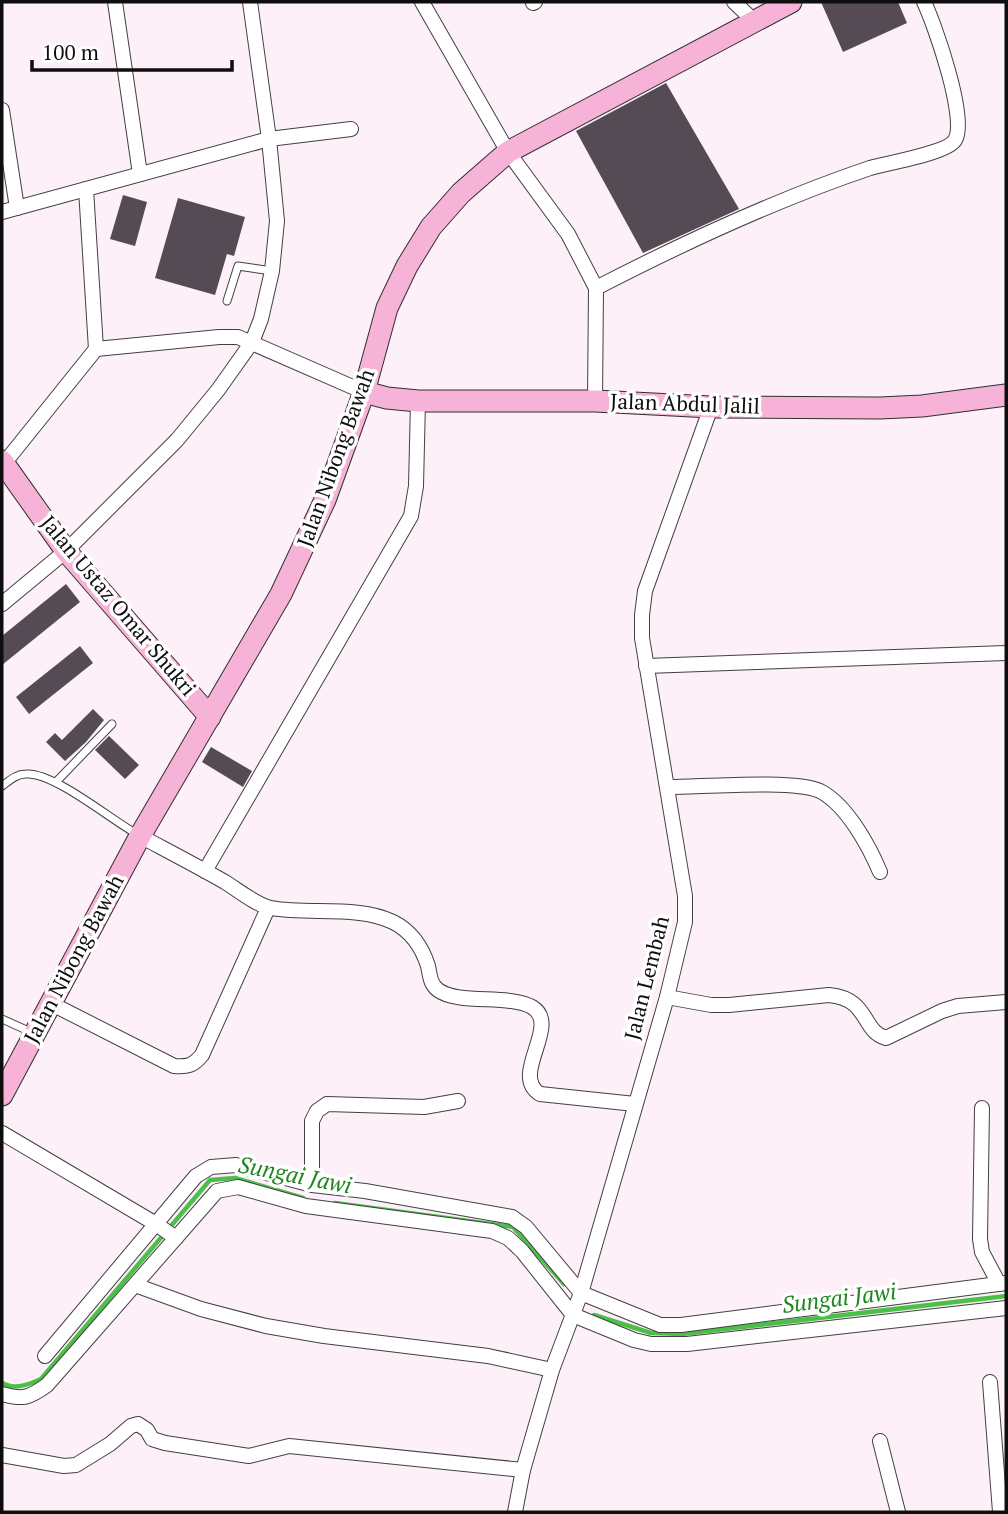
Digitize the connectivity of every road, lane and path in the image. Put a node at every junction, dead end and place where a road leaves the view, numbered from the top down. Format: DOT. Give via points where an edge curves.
graph roads {
  1 [pos="115,2"];
  2 [pos="250,2"];
  3 [pos="422,2"];
  4 [pos="734,2"];
  5 [pos="791,2"];
  6 [pos="924,2"];
  7 [pos="754,21"];
  8 [pos="2,110"];
  9 [pos="351,129"];
  10 [pos="269,139"];
  11 [pos="508,152"];
  12 [pos="140,174"];
  13 [pos="86,189"];
  14 [pos="17,208"];
  15 [pos="2,212"];
  16 [pos="272,271"];
  17 [pos="596,288"];
  18 [pos="227,301"];
  19 [pos="252,342"];
  20 [pos="96,349"];
  21 [pos="364,392"];
  22 [pos="1006,395"];
  23 [pos="418,401"];
  24 [pos="595,401"];
  25 [pos="711,407"];
  26 [pos="3,463"];
  27 [pos="66,551"];
  28 [pos="2,604"];
  29 [pos="1006,653"];
  30 [pos="646,666"];
  31 [pos="211,717"];
  32 [pos="111,724"];
  33 [pos="56,782"];
  34 [pos="2,786"];
  35 [pos="669,787"];
  36 [pos="140,836"];
  37 [pos="205,871"];
  38 [pos="880,872"];
  39 [pos="268,908"];
  40 [pos="667,997"];
  41 [pos="1006,1002"];
  42 [pos="50,1003"];
  43 [pos="2,1019"];
  44 [pos="34,1034"];
  45 [pos="2,1095"];
  46 [pos="458,1101"];
  47 [pos="635,1104"];
  48 [pos="982,1108"];
  49 [pos="2,1133"];
  50 [pos="312,1185"];
  51 [pos="166,1231"];
  52 [pos="1003,1284"];
  53 [pos="135,1285"];
  54 [pos="580,1293"];
  55 [pos="1006,1308"];
  56 [pos="573,1315"];
  57 [pos="45,1356"];
  58 [pos="552,1370"];
  59 [pos="990,1382"];
  60 [pos="2,1394"];
  61 [pos="880,1441"];
  62 [pos="2,1455"];
  63 [pos="523,1470"];
  64 [pos="1006,1511"];
  65 [pos="515,1512"];
  66 [pos="898,1512"];
  67 [pos="998,1512"];
  1 -- 12 [label="street"];
  2 -- 10 [label="street"];
  3 -- 11 [label="street"];
  4 -- 7 [label="street"];
  5 -- 7 [label="main road, Jalan Nibong Bawah"];
  6 -- 17 [label="street" via="941,43 956,109 959,132 954,143 757,210"];
  7 -- 11 [label="main road, Jalan Nibong Bawah"];
  8 -- 14 [label="street"];
  9 -- 10 [label="street"];
  10 -- 12 [label="street"];
  10 -- 16 [label="street" via="276,220"];
  11 -- 17 [label="street" via="568,233"];
  11 -- 21 [label="main road, Jalan Nibong Bawah" via="461,193 431,227 407,266 387,308"];
  12 -- 13 [label="street"];
  13 -- 14 [label="street"];
  13 -- 20 [label="street"];
  14 -- 15 [label="street"];
  16 -- 18 [label="lane" via="238,266"];
  16 -- 19 [label="street"];
  17 -- 24 [label="street"];
  19 -- 20 [label="street" via="219,337"];
  19 -- 21 [label="street"];
  19 -- 27 [label="street" via="177,440"];
  20 -- 26 [label="street"];
  21 -- 23 [label="main road, Jalan Abdul Jalil"];
  21 -- 31 [label="main road, Jalan Nibong Bawah" via="302,552"];
  22 -- 25 [label="main road, Jalan Abdul Jalil" via="880,408"];
  23 -- 24 [label="main road, Jalan Abdul Jalil"];
  23 -- 37 [label="street" via="411,516"];
  24 -- 25 [label="main road, Jalan Abdul Jalil"];
  25 -- 30 [label="street, Jalan Lembah" via="645,591"];
  26 -- 27 [label="main road, Jalan Ustaz Omar Shukri"];
  27 -- 28 [label="street"];
  27 -- 31 [label="main road, Jalan Ustaz Omar Shukri"];
  29 -- 30 [label="street"];
  30 -- 35 [label="street, Jalan Lembah"];
  31 -- 36 [label="main road, Jalan Nibong Bawah"];
  32 -- 33 [label="lane"];
  33 -- 34 [label="lane" via="27,773"];
  33 -- 36 [label="lane"];
  35 -- 38 [label="street" via="804,786 820,791 867,843"];
  35 -- 40 [label="street, Jalan Lembah" via="685,922"];
  36 -- 37 [label="street"];
  36 -- 42 [label="main road, Jalan Nibong Bawah"];
  37 -- 39 [label="street"];
  39 -- 42 [label="street" via="202,1055 186,1067 174,1066"];
  39 -- 47 [label="street" via="391,921 422,948 438,990 533,1007 541,1017 528,1080 533,1089 540,1094"];
  40 -- 41 [label="street" via="729,1005 843,996 886,1038 958,1006"];
  40 -- 47 [label="street, Jalan Lembah"];
  42 -- 44 [label="main road, Jalan Nibong Bawah"];
  43 -- 44 [label="lane"];
  44 -- 45 [label="main road, Jalan Nibong Bawah"];
  46 -- 50 [label="street" via="424,1107 327,1104 312,1121"];
  47 -- 54 [label="street, Jalan Lembah"];
  48 -- 52 [label="street" via="980,1239 982,1252"];
  49 -- 51 [label="street"];
  50 -- 51 [label="street" via="236,1165 211,1167 196,1176"];
  50 -- 54 [label="street" via="512,1217 526,1227"];
  51 -- 53 [label="street"];
  51 -- 56 [label="street" via="217,1191 238,1187 306,1206 492,1231 522,1251"];
  51 -- 57 [label="street"];
  52 -- 54 [label="street" via="681,1325 660,1325"];
  53 -- 58 [label="street" via="266,1326 488,1356"];
  53 -- 60 [label="street" via="47,1385 32,1396"];
  54 -- 56 [label="street, Jalan Lembah"];
  55 -- 56 [label="street" via="671,1345 634,1340"];
  56 -- 58 [label="street, Jalan Lembah"];
  58 -- 63 [label="street, Jalan Lembah"];
  59 -- 67 [label="street"];
  61 -- 66 [label="street"];
  62 -- 63 [label="street" via="76,1465 138,1424 152,1439 165,1444 249,1456 289,1446"];
  63 -- 65 [label="street, Jalan Lembah"];
  64 -- 67 [label="street"];
}
